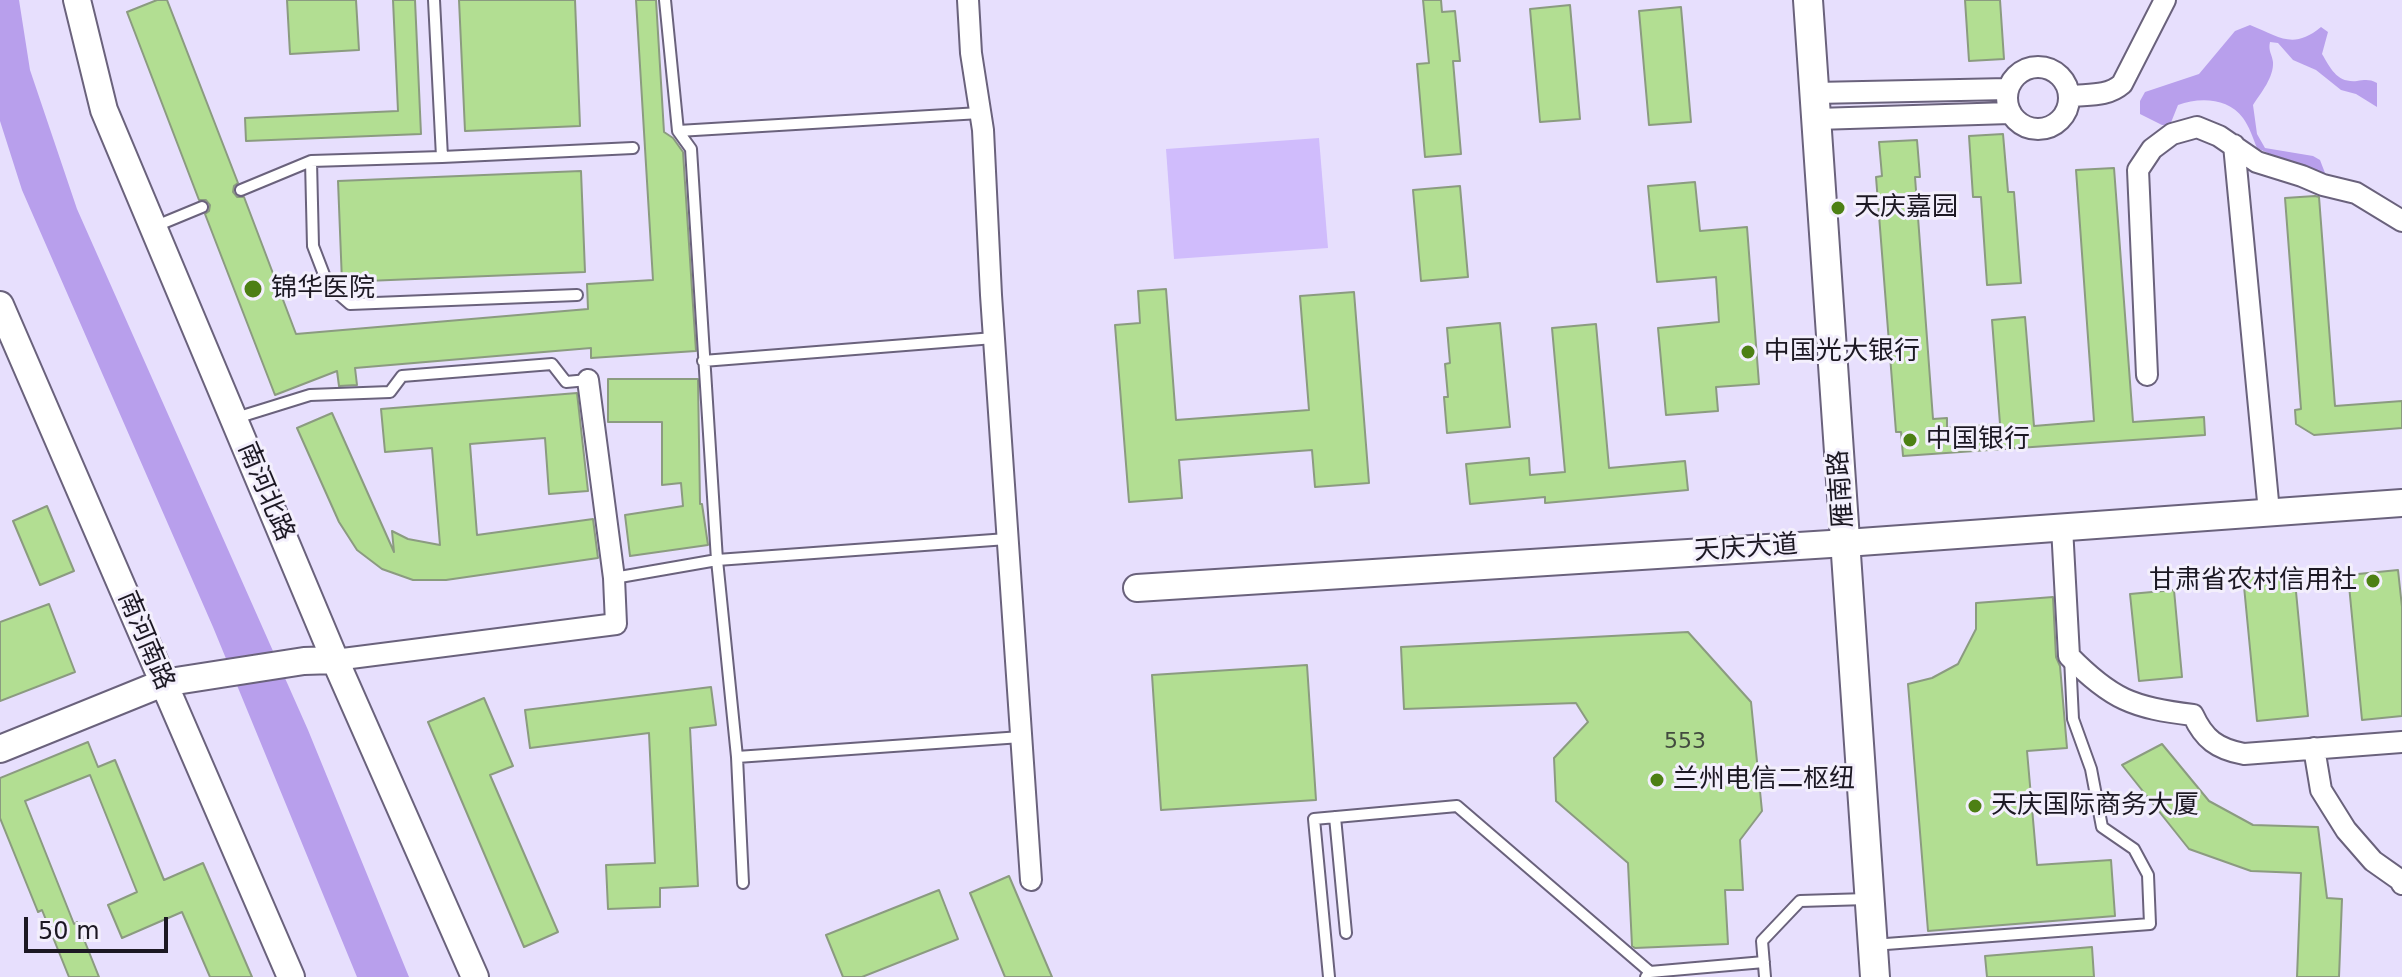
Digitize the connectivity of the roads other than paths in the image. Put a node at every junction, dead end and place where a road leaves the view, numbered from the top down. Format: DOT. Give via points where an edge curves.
graph roads {
  1 [pos="77,0"];
  2 [pos="434,0"];
  3 [pos="665,0"];
  4 [pos="968,0"];
  5 [pos="1808,0"];
  6 [pos="2165,0"];
  7 [pos="2008,89"];
  8 [pos="2070,96"];
  9 [pos="1816,106"];
  10 [pos="980,113"];
  11 [pos="2010,113"];
  12 [pos="678,131"];
  13 [pos="2234,145"];
  14 [pos="633,148"];
  15 [pos="442,157"];
  16 [pos="311,161"];
  17 [pos="241,190"];
  18 [pos="202,207"];
  19 [pos="2402,221"];
  20 [pos="154,227"];
  21 [pos="577,295"];
  22 [pos="0,305"];
  23 [pos="994,338"];
  24 [pos="703,361"];
  25 [pos="2147,375"];
  26 [pos="588,380"];
  27 [pos="234,419"];
  28 [pos="2402,503"];
  29 [pos="2269,512"];
  30 [pos="2062,527"];
  31 [pos="1007,539"];
  32 [pos="1846,543"];
  33 [pos="717,560"];
  34 [pos="614,578"];
  35 [pos="1137,588"];
  36 [pos="2069,656"];
  37 [pos="335,660"];
  38 [pos="163,683"];
  39 [pos="1021,737"];
  40 [pos="2402,742"];
  41 [pos="2314,748"];
  42 [pos="0,749"];
  43 [pos="737,757"];
  44 [pos="1335,817"];
  45 [pos="1031,880"];
  46 [pos="743,883"];
  47 [pos="2402,884"];
  48 [pos="1870,899"];
  49 [pos="1346,933"];
  50 [pos="1873,945"];
  51 [pos="1764,962"];
  52 [pos="1648,974"];
  53 [pos="291,977"];
  54 [pos="475,977"];
  55 [pos="1329,977"];
  56 [pos="1765,977"];
  57 [pos="1875,977"];
  1 -- 20 [label="street, 南河北路" via="104,110"];
  2 -- 15 [label="lane"];
  3 -- 12 [label="lane"];
  4 -- 10 [label="street"];
  5 -- 9 [label="main road, 雁南路"];
  6 -- 8 [label="street" via="2122,84 2104,94"];
  7 -- 8 [label="street" via="2023,70 2035,66 2059,74"];
  7 -- 9 [label="street"];
  7 -- 11 [label="street"];
  8 -- 11 [label="street" via="2062,119 2053,127 2028,129"];
  9 -- 11 [label="street"];
  9 -- 32 [label="main road, 雁南路"];
  10 -- 12 [label="lane"];
  10 -- 23 [label="street"];
  12 -- 24 [label="lane" via="691,149"];
  13 -- 19 [label="street" via="2257,162 2356,193"];
  13 -- 25 [label="street" via="2197,127 2172,134 2152,149 2138,170"];
  13 -- 29 [label="street"];
  14 -- 15 [label="lane"];
  15 -- 16 [label="lane"];
  16 -- 17 [label="lane"];
  16 -- 21 [label="lane" via="313,246 328,285 350,304"];
  18 -- 20 [label="lane"];
  20 -- 27 [label="street, 南河北路"];
  22 -- 38 [label="street, 南河南路"];
  23 -- 24 [label="lane"];
  23 -- 31 [label="street"];
  24 -- 33 [label="lane"];
  26 -- 27 [label="lane" via="566,382 552,364 402,376 390,392 310,395"];
  26 -- 34 [label="street"];
  27 -- 37 [label="street, 南河北路"];
  28 -- 29 [label="street, 天庆大道"];
  29 -- 30 [label="street, 天庆大道"];
  30 -- 32 [label="street, 天庆大道"];
  30 -- 36 [label="street"];
  31 -- 33 [label="lane"];
  31 -- 39 [label="street"];
  32 -- 35 [label="street, 天庆大道"];
  32 -- 48 [label="main road, 雁南路"];
  33 -- 34 [label="lane"];
  33 -- 43 [label="lane"];
  34 -- 37 [label="street" via="616,624"];
  36 -- 41 [label="street" via="2094,682 2125,701 2193,715 2200,731 2227,751"];
  36 -- 50 [label="lane" via="2073,719 2091,769 2102,827 2134,849 2148,875 2150,924"];
  37 -- 38 [label="street"];
  37 -- 54 [label="street, 南河北路"];
  38 -- 42 [label="street"];
  38 -- 53 [label="street, 南河南路"];
  39 -- 43 [label="lane"];
  39 -- 45 [label="street"];
  40 -- 41 [label="street"];
  41 -- 47 [label="street" via="2321,790 2346,830"];
  43 -- 46 [label="lane"];
  44 -- 49 [label="lane"];
  44 -- 52 [label="lane" via="1457,806"];
  44 -- 55 [label="lane" via="1314,819"];
  48 -- 50 [label="main road, 雁南路"];
  48 -- 51 [label="lane" via="1800,901 1762,941"];
  50 -- 57 [label="main road, 雁南路"];
  51 -- 52 [label="lane"];
  51 -- 56 [label="lane"];
}
